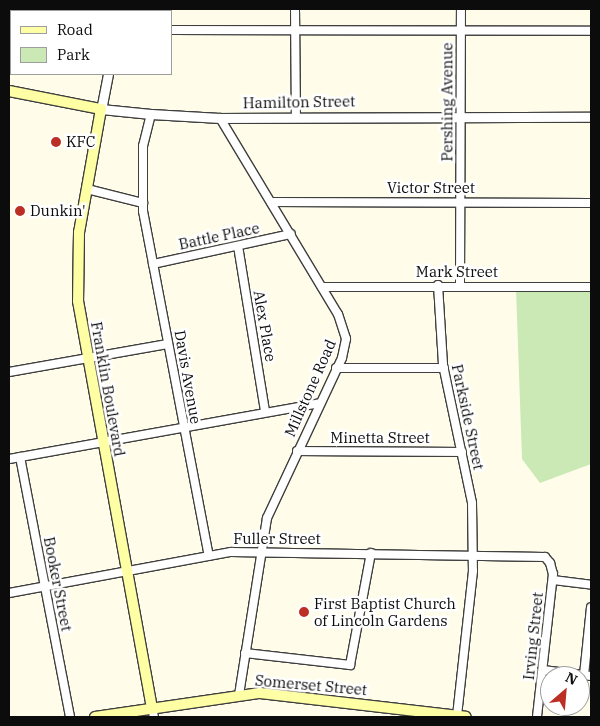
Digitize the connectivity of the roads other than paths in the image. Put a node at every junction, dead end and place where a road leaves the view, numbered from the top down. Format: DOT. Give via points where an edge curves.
graph roads {
  1 [pos="296,9"];
  2 [pos="461,9"];
  3 [pos="172,30"];
  4 [pos="462,30"];
  5 [pos="296,31"];
  6 [pos="591,31"];
  7 [pos="108,75"];
  8 [pos="9,91"];
  9 [pos="101,109"];
  10 [pos="151,114"];
  11 [pos="296,116"];
  12 [pos="462,116"];
  13 [pos="591,117"];
  14 [pos="220,118"];
  15 [pos="87,190"];
  16 [pos="270,202"];
  17 [pos="460,202"];
  18 [pos="143,203"];
  19 [pos="591,203"];
  20 [pos="291,234"];
  21 [pos="238,246"];
  22 [pos="153,264"];
  23 [pos="438,285"];
  24 [pos="460,285"];
  25 [pos="322,287"];
  26 [pos="591,287"];
  27 [pos="168,344"];
  28 [pos="86,360"];
  29 [pos="336,368"];
  30 [pos="444,368"];
  31 [pos="9,372"];
  32 [pos="320,403"];
  33 [pos="265,411"];
  34 [pos="182,426"];
  35 [pos="102,441"];
  36 [pos="297,451"];
  37 [pos="462,452"];
  38 [pos="20,457"];
  39 [pos="9,459"];
  40 [pos="261,551"];
  41 [pos="370,554"];
  42 [pos="473,555"];
  43 [pos="209,556"];
  44 [pos="548,559"];
  45 [pos="126,572"];
  46 [pos="553,580"];
  47 [pos="591,585"];
  48 [pos="44,586"];
  49 [pos="9,593"];
  50 [pos="591,607"];
  51 [pos="245,653"];
  52 [pos="544,666"];
  53 [pos="588,666"];
  54 [pos="239,695"];
  55 [pos="540,697"];
  56 [pos="153,712"];
  57 [pos="70,717"];
  58 [pos="96,717"];
  59 [pos="461,717"];
  60 [pos="537,717"];
  1 -- 5 [label="street"];
  2 -- 4 [label="street, Pershing Avenue"];
  3 -- 5 [label="street"];
  4 -- 5 [label="street"];
  4 -- 6 [label="street"];
  4 -- 12 [label="street, Pershing Avenue"];
  5 -- 11 [label="street"];
  7 -- 9 [label="street, Franklin Boulevard"];
  8 -- 9 [label="main road, Hamilton Street"];
  9 -- 10 [label="street, Hamilton Street"];
  9 -- 15 [label="main road, Franklin Boulevard"];
  10 -- 14 [label="street, Hamilton Street"];
  10 -- 18 [label="street, Davis Avenue" via="143,146"];
  11 -- 12 [label="street, Hamilton Street"];
  11 -- 14 [label="street, Hamilton Street"];
  12 -- 13 [label="street, Hamilton Street"];
  12 -- 17 [label="street, Pershing Avenue"];
  14 -- 16 [label="street, Millstone Road"];
  15 -- 18 [label="street"];
  15 -- 28 [label="main road, Franklin Boulevard" via="77,257 78,301"];
  16 -- 17 [label="street, Victor Street"];
  16 -- 20 [label="street, Millstone Road"];
  17 -- 19 [label="street, Victor Street"];
  17 -- 24 [label="street, Pershing Avenue"];
  18 -- 22 [label="street, Davis Avenue"];
  20 -- 21 [label="street, Battle Place"];
  20 -- 25 [label="street, Millstone Road"];
  21 -- 22 [label="street, Battle Place"];
  21 -- 33 [label="street, Alex Place"];
  22 -- 27 [label="street, Davis Avenue"];
  23 -- 24 [label="street, Mark Street"];
  23 -- 25 [label="street, Mark Street"];
  23 -- 30 [label="street, Parkside Street"];
  24 -- 26 [label="street, Mark Street"];
  25 -- 29 [label="street, Millstone Road" via="338,314 346,339"];
  27 -- 28 [label="street"];
  27 -- 34 [label="street, Davis Avenue"];
  28 -- 31 [label="street"];
  28 -- 35 [label="main road, Franklin Boulevard"];
  29 -- 30 [label="street"];
  29 -- 32 [label="street, Millstone Road"];
  30 -- 37 [label="street, Parkside Street"];
  32 -- 33 [label="street"];
  32 -- 36 [label="street, Millstone Road"];
  33 -- 34 [label="street"];
  34 -- 35 [label="street"];
  34 -- 43 [label="street, Davis Avenue"];
  35 -- 38 [label="street"];
  35 -- 45 [label="main road, Franklin Boulevard"];
  36 -- 37 [label="street, Minetta Street"];
  36 -- 40 [label="street, Millstone Road" via="267,518"];
  37 -- 42 [label="street, Parkside Street" via="472,503"];
  38 -- 39 [label="street"];
  38 -- 48 [label="street, Booker Street"];
  40 -- 41 [label="street, Fuller Street"];
  40 -- 43 [label="street, Fuller Street"];
  40 -- 51 [label="street, Millstone Road"];
  41 -- 42 [label="street, Fuller Street"];
  41 -- 51 [label="street" via="350,665"];
  42 -- 44 [label="street, Fuller Street"];
  42 -- 59 [label="street, Parkside Street"];
  43 -- 45 [label="street, Fuller Street"];
  44 -- 46 [label="street, Irving Street"];
  45 -- 48 [label="street, Fuller Street"];
  45 -- 56 [label="main road, Franklin Boulevard"];
  46 -- 47 [label="street"];
  46 -- 52 [label="street, Irving Street"];
  48 -- 49 [label="street, Fuller Street"];
  48 -- 57 [label="street, Booker Street"];
  50 -- 53 [label="street"];
  51 -- 54 [label="street, Millstone Road"];
  54 -- 56 [label="main road, Somerset Street"];
  54 -- 59 [label="main road, Somerset Street" via="309,697"];
  55 -- 60 [label="street, Irving Street"];
  56 -- 58 [label="main road, Somerset Street"];
}
